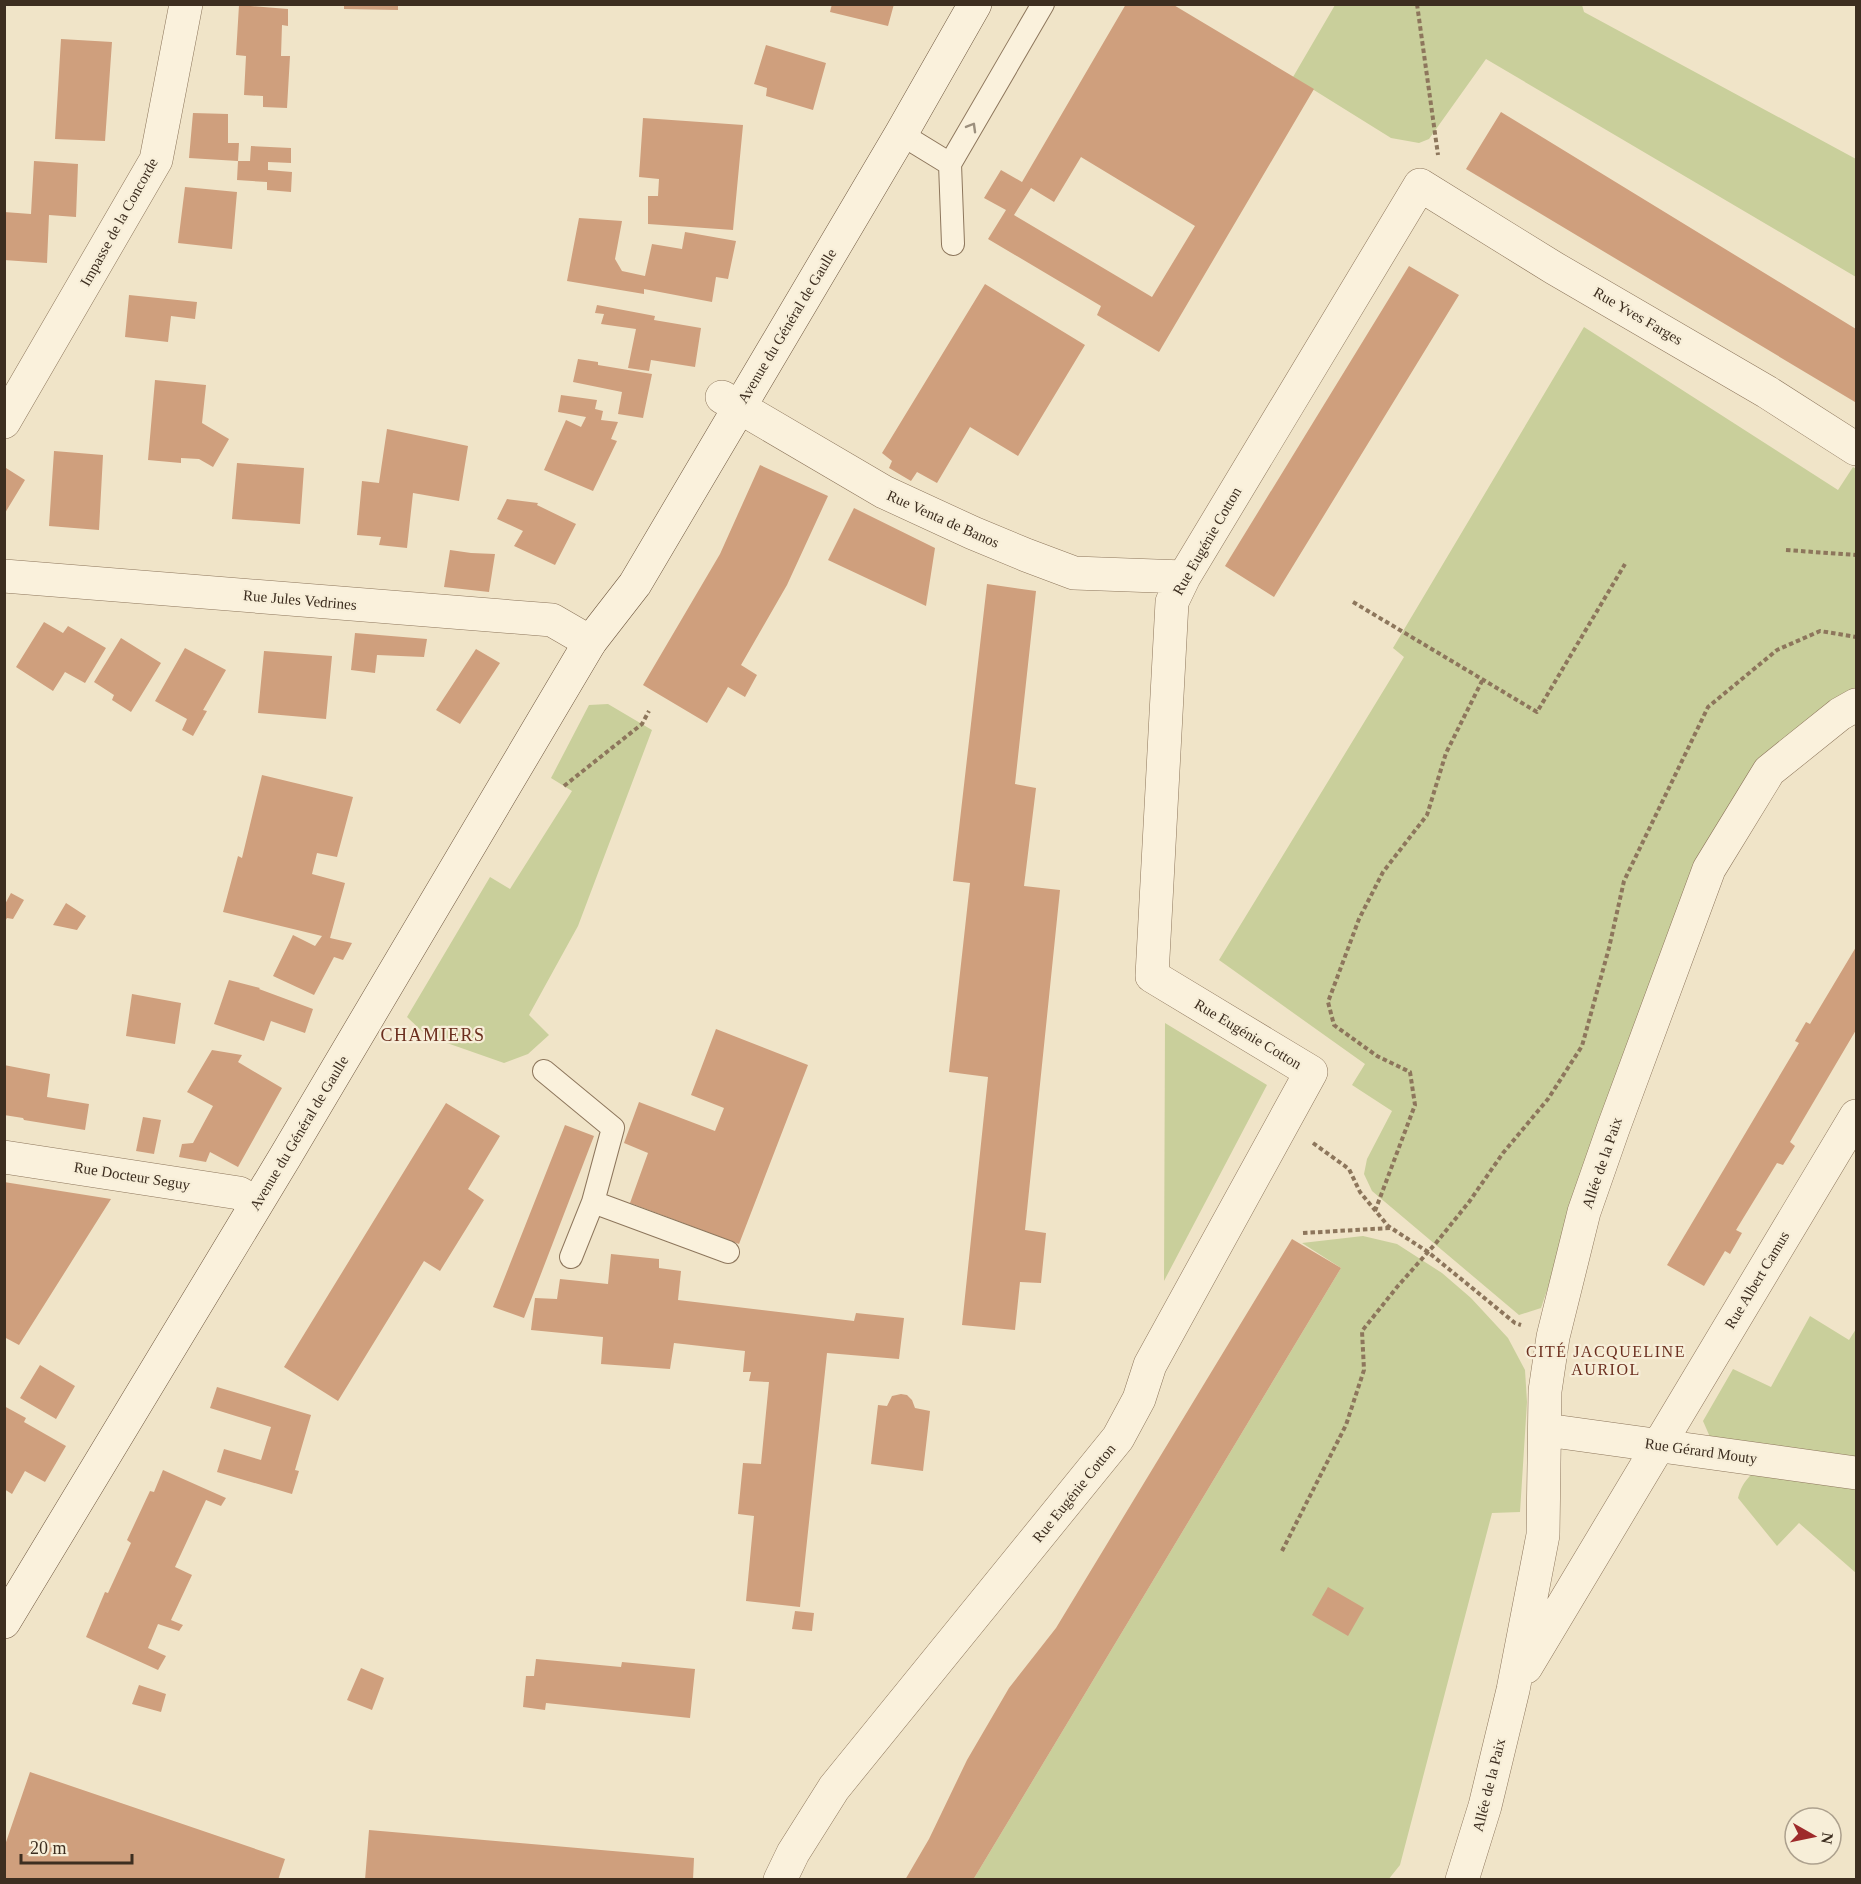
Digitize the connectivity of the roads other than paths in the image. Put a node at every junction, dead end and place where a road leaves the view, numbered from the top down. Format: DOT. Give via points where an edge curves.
graph roads {
  1 [pos="186,4"];
  2 [pos="954,4"];
  3 [pos="975,4"];
  4 [pos="1042,4"];
  5 [pos="901,134"];
  6 [pos="950,164"];
  7 [pos="1420,185"];
  8 [pos="953,244"];
  9 [pos="731,402"];
  10 [pos="4,422"];
  11 [pos="1857,449"];
  12 [pos="4,576"];
  13 [pos="1184,576"];
  14 [pos="590,642"];
  15 [pos="1857,705"];
  16 [pos="544,1071"];
  17 [pos="1857,1116"];
  18 [pos="4,1157"];
  19 [pos="256,1203"];
  20 [pos="593,1203"];
  21 [pos="728,1252"];
  22 [pos="572,1257"];
  23 [pos="1546,1430"];
  24 [pos="1658,1445"];
  25 [pos="1857,1473"];
  26 [pos="4,1622"];
  27 [pos="1513,1690"];
  28 [pos="780,1880"];
  29 [pos="1462,1880"];
  1 -- 10 [label="street, Impasse de la Concorde" via="156,160"];
  2 -- 9 [label="street, Avenue du Général de Gaulle"];
  3 -- 5 [label="street, Avenue du Général de Gaulle"];
  6 -- 4 [label="lane, one-way"];
  5 -- 6 [label="lane"];
  5 -- 9 [label="street, Avenue du Général de Gaulle"];
  6 -- 8 [label="lane"];
  7 -- 11 [label="street, Rue Yves Farges"];
  7 -- 13 [label="street, Rue Eugénie Cotton"];
  9 -- 13 [label="street, Rue Venta de Banos" via="884,492 1026,555 1074,573"];
  9 -- 14 [label="street, Avenue du Général de Gaulle" via="616,578"];
  12 -- 14 [label="street, Rue Jules Vedrines" via="552,620"];
  13 -- 28 [label="street, Rue Eugénie Cotton" via="1172,602 1152,976 1311,1072 1150,1365 1139,1399 1118,1438 834,1788"];
  14 -- 19 [label="street, Avenue du Général de Gaulle"];
  15 -- 23 [label="street, Allée de la Paix" via="1769,771 1709,869 1584,1212 1553,1337 1545,1392"];
  16 -- 20 [label="lane" via="613,1128"];
  17 -- 24 [label="street, Rue Albert Camus"];
  18 -- 19 [label="street, Rue Docteur Seguy" via="239,1193"];
  19 -- 26 [label="street, Avenue du Général de Gaulle"];
  20 -- 21 [label="lane"];
  20 -- 22 [label="lane"];
  23 -- 24 [label="street, Rue Gérard Mouty"];
  23 -- 27 [label="street, Allée de la Paix" via="1543,1535"];
  24 -- 25 [label="street, Rue Gérard Mouty"];
  24 -- 27 [label="street, Allée de la Paix"];
  27 -- 29 [label="street, Allée de la Paix" via="1485,1806"];
}
